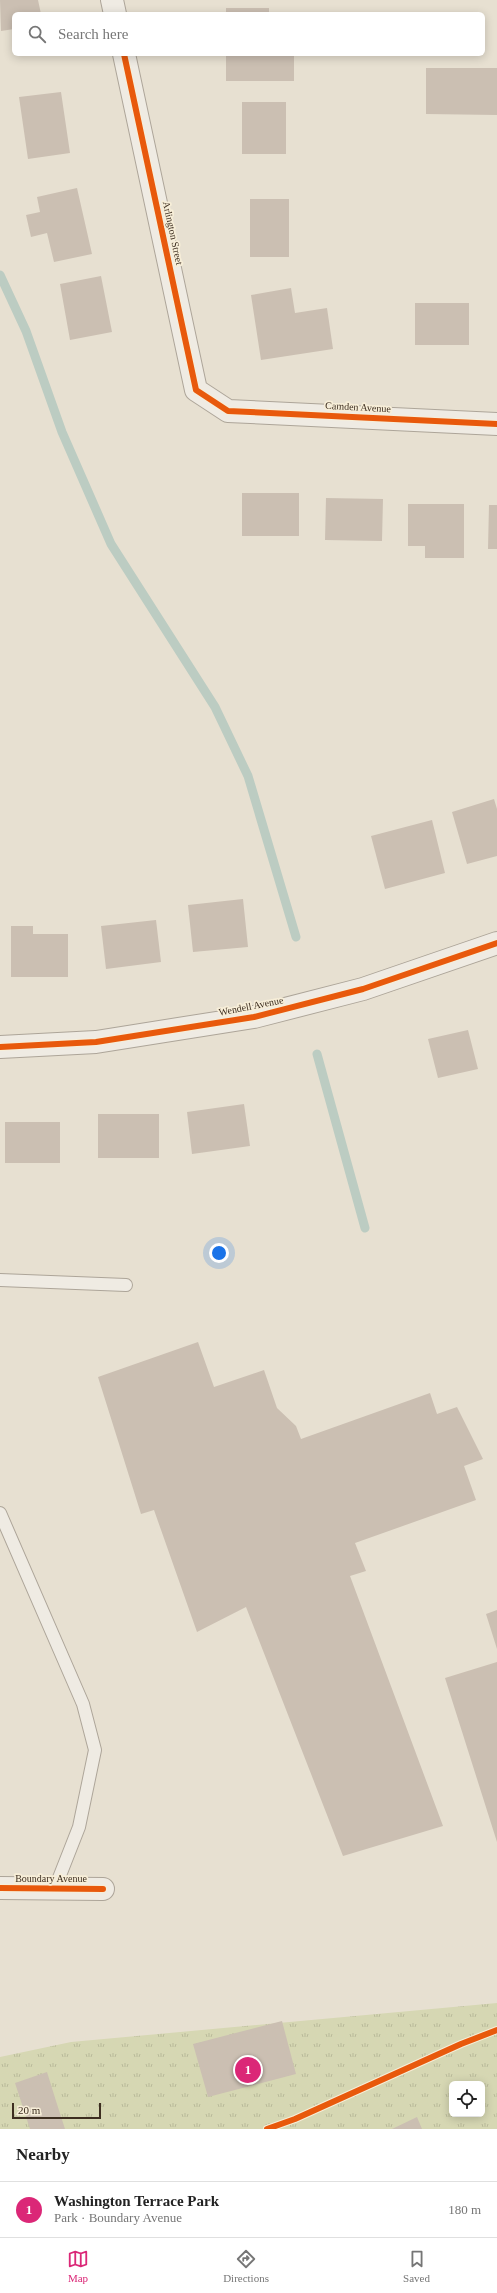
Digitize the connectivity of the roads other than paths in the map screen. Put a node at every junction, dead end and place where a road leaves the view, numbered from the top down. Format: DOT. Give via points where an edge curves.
graph roads {
  1 [pos="112,0"];
  2 [pos="115,12"];
  3 [pos="124,56"];
  4 [pos="219,406"];
  5 [pos="497,424"];
  6 [pos="497,942"];
  7 [pos="0,1047"];
  8 [pos="0,1280"];
  9 [pos="126,1285"];
  10 [pos="0,1513"];
  11 [pos="0,1888"];
  12 [pos="56,1888"];
  13 [pos="103,1889"];
  1 -- 2 [label="street"];
  3 -- 4 [label="street, Arlington Street" via="196,390"];
  4 -- 5 [label="street, Camden Avenue" via="228,411"];
  6 -- 7 [label="street, Wendell Avenue" via="356,992 254,1017 96,1042"];
  8 -- 9 [label="lane"];
  10 -- 12 [label="lane" via="83,1704 95,1750 79,1827"];
  11 -- 12 [label="street, Boundary Avenue"];
  12 -- 13 [label="street, Boundary Avenue"];
}
